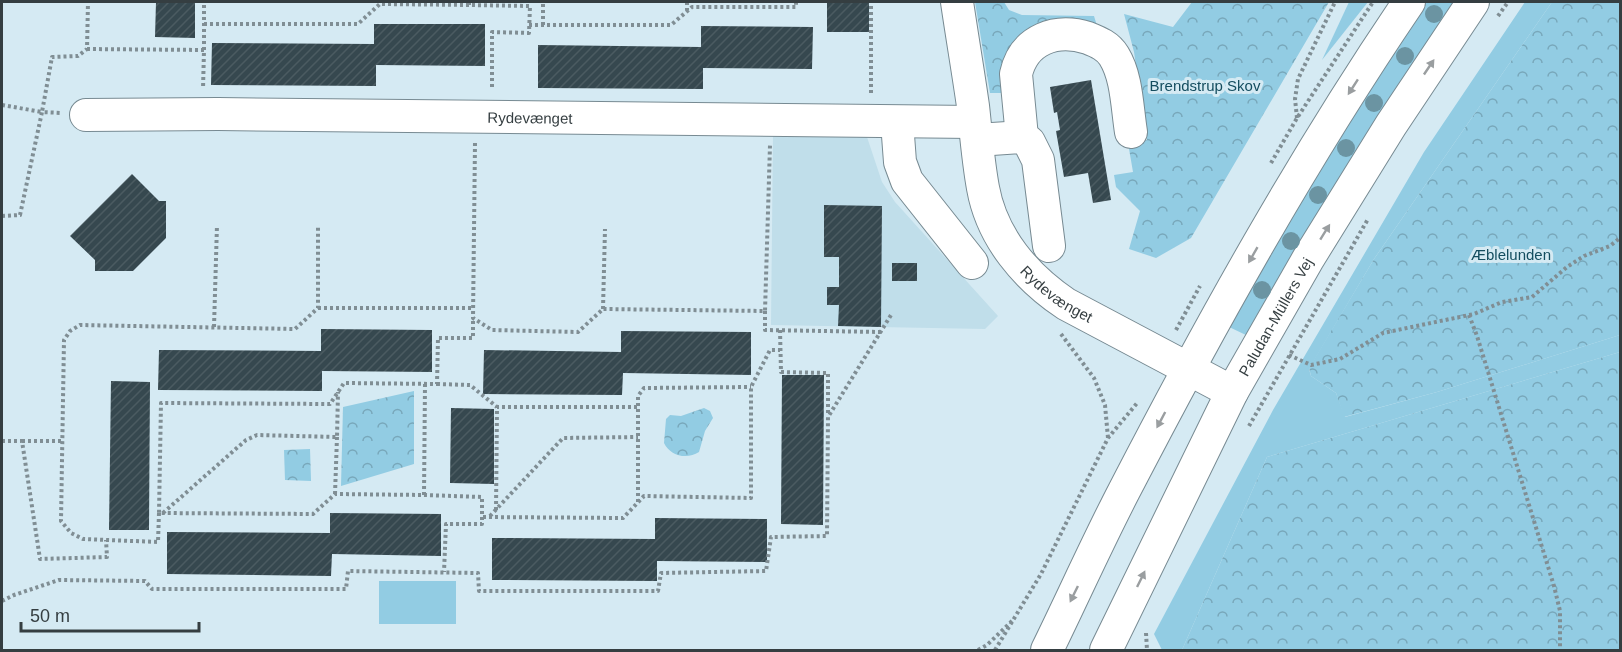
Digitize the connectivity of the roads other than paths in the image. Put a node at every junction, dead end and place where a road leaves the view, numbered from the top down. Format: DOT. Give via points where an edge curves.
graph roads {
  1 [pos="957,2"];
  2 [pos="1409,2"];
  3 [pos="1484,11"];
  4 [pos="86,115"];
  5 [pos="884,121"];
  6 [pos="976,131"];
  7 [pos="1131,132"];
  8 [pos="1022,137"];
  9 [pos="1049,246"];
  10 [pos="972,263"];
  11 [pos="1189,368"];
  12 [pos="1246,399"];
  13 [pos="1047,651"];
  14 [pos="1106,651"];
  1 -- 6 [label="street, Rydevænget"];
  2 -- 11 [label="street, one-way" via="1321,137"];
  12 -- 3 [label="street, Paludan-Müllers Vej, one-way" via="1308,259 1391,124"];
  4 -- 5 [label="street, Rydevænget"];
  5 -- 6 [label="street, Rydevænget"];
  5 -- 10 [label="street" via="907,181"];
  6 -- 8 [label="street"];
  6 -- 11 [label="street, Rydevænget" via="983,190 991,216 1016,261 1044,290 1066,304"];
  7 -- 8 [label="street" via="1122,77 1114,56 1106,46 1093,40 1060,34 1043,38 1018,63"];
  8 -- 9 [label="street" via="1038,160"];
  11 -- 12 [label="street, Rydevænget"];
  11 -- 13 [label="street, one-way"];
  14 -- 12 [label="street, Paludan-Müllers Vej, one-way"];
}
